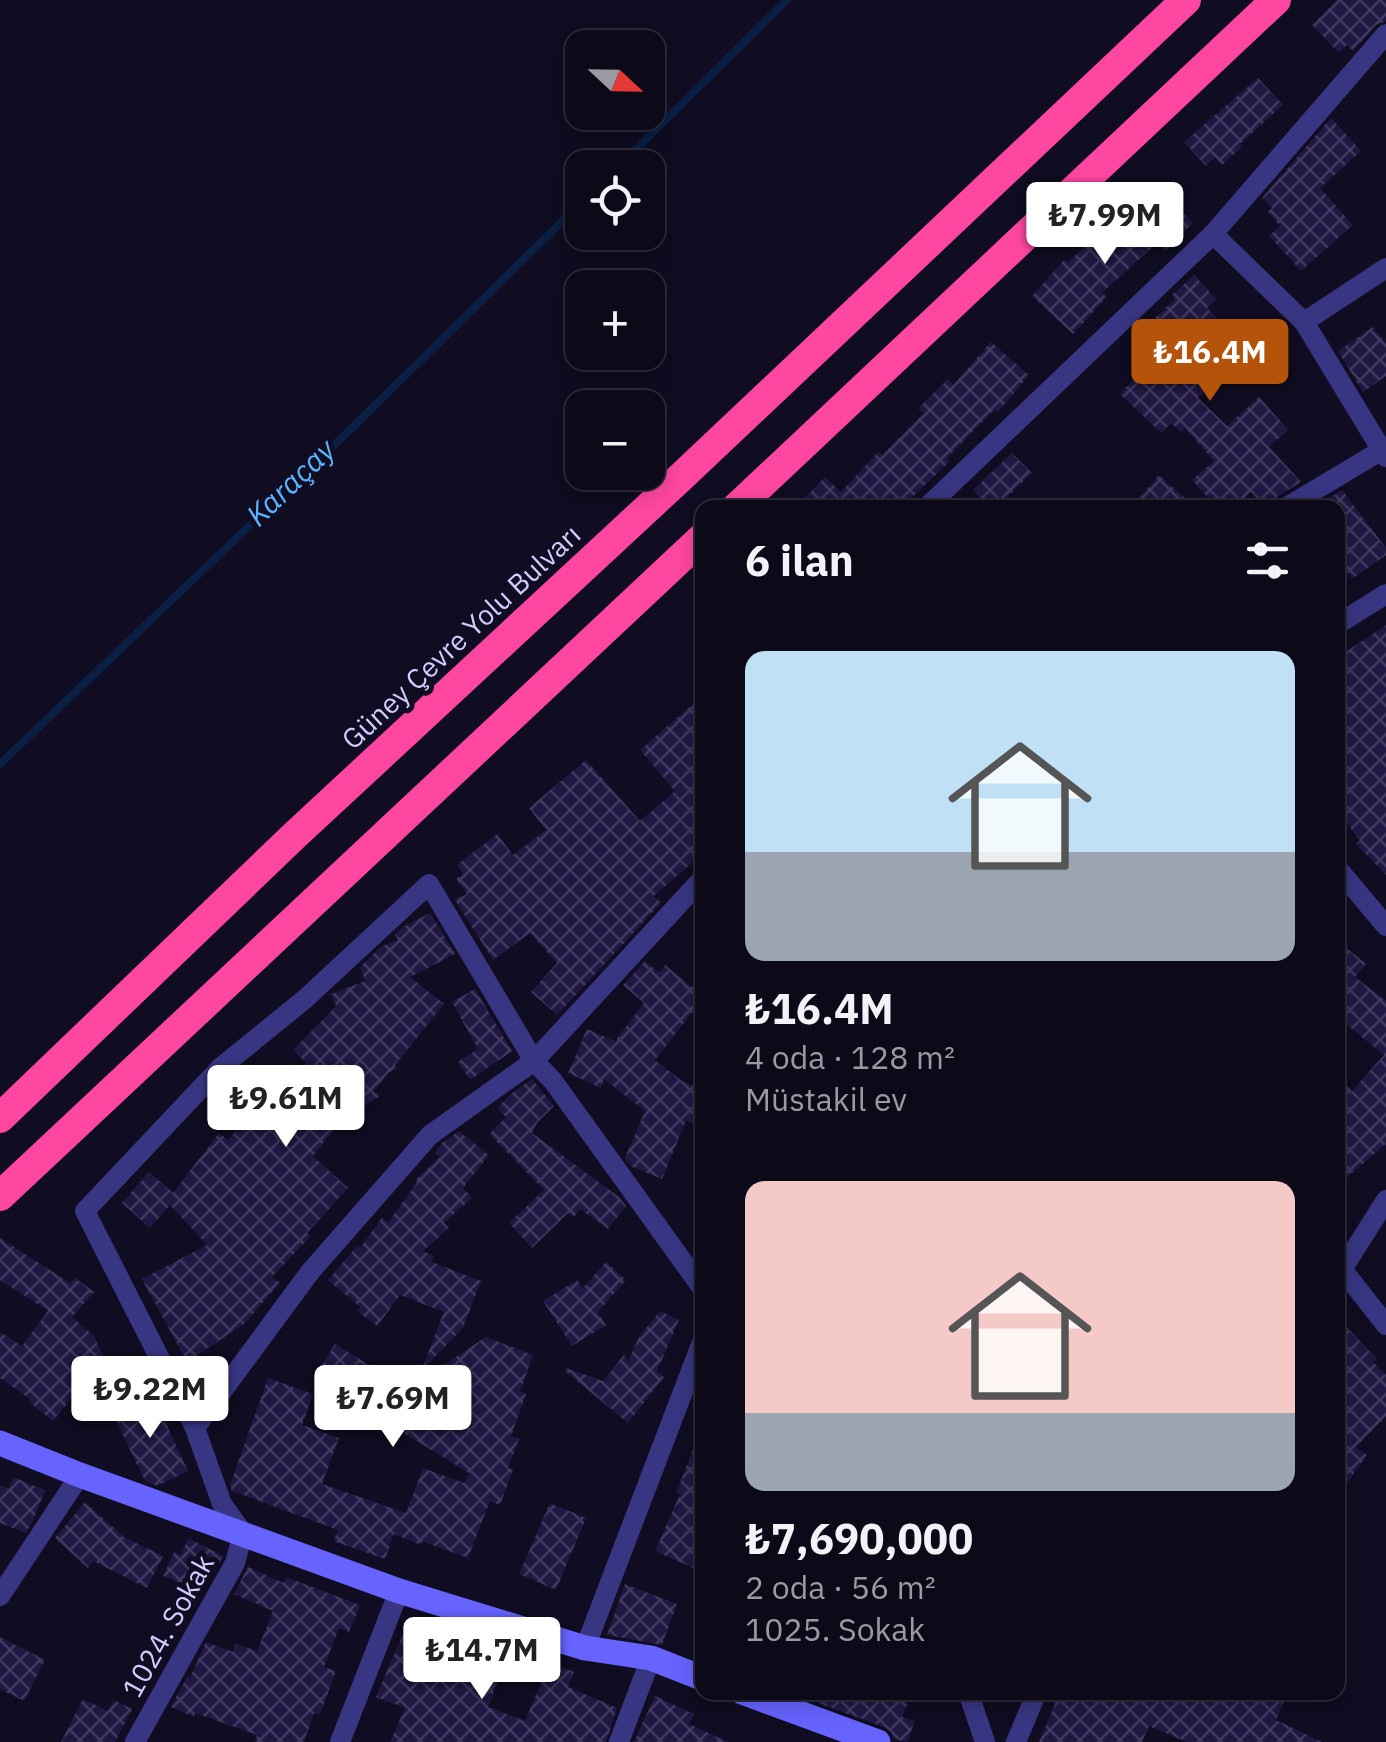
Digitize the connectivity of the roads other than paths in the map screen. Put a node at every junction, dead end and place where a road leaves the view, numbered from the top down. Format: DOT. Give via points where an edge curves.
graph roads {
  1 [pos="1186,0"];
  2 [pos="1276,0"];
  3 [pos="1386,34"];
  4 [pos="1213,234"];
  5 [pos="1386,268"];
  6 [pos="1304,322"];
  7 [pos="1384,453"];
  8 [pos="745,500"];
  9 [pos="934,500"];
  10 [pos="1299,500"];
  11 [pos="695,545"];
  12 [pos="1386,594"];
  13 [pos="1345,620"];
  14 [pos="1345,877"];
  15 [pos="695,887"];
  16 [pos="1386,926"];
  17 [pos="534,1061"];
  18 [pos="0,1118"];
  19 [pos="0,1196"];
  20 [pos="1386,1200"];
  21 [pos="1345,1261"];
  22 [pos="1345,1277"];
  23 [pos="695,1278"];
  24 [pos="1386,1326"];
  25 [pos="695,1360"];
  26 [pos="195,1428"];
  27 [pos="0,1442"];
  28 [pos="80,1475"];
  29 [pos="243,1534"];
  30 [pos="399,1591"];
  31 [pos="0,1596"];
  32 [pos="585,1648"];
  33 [pos="651,1658"];
  34 [pos="695,1675"];
  35 [pos="763,1700"];
  36 [pos="971,1700"];
  37 [pos="1033,1700"];
  38 [pos="806,1716"];
  39 [pos="135,1742"];
  40 [pos="340,1742"];
  41 [pos="620,1742"];
  42 [pos="815,1742"];
  43 [pos="878,1742"];
  44 [pos="984,1742"];
  45 [pos="1016,1742"];
  1 -- 18 [label="highway, Güney Çevre Yolu Bulvarı"];
  2 -- 8 [label="highway"];
  3 -- 4 [label="street"];
  4 -- 6 [label="street"];
  4 -- 9 [label="street"];
  5 -- 6 [label="street"];
  6 -- 7 [label="street"];
  7 -- 10 [label="street"];
  11 -- 19 [label="highway"];
  12 -- 13 [label="street"];
  14 -- 16 [label="street"];
  15 -- 17 [label="street"];
  17 -- 23 [label="street"];
  17 -- 26 [label="street" via="430,1135 310,1272"];
  17 -- 26 [label="street" via="429,884 220,1068 85,1211"];
  20 -- 21 [label="street"];
  22 -- 24 [label="street"];
  25 -- 32 [label="street"];
  26 -- 29 [label="street" via="222,1504"];
  27 -- 28 [label="street"];
  28 -- 29 [label="street"];
  28 -- 31 [label="street"];
  29 -- 30 [label="street"];
  29 -- 39 [label="street, 1024. Sokak" via="236,1564"];
  30 -- 32 [label="street"];
  30 -- 40 [label="street"];
  32 -- 33 [label="street"];
  33 -- 34 [label="street"];
  33 -- 41 [label="street"];
  35 -- 38 [label="street"];
  36 -- 44 [label="street"];
  37 -- 45 [label="street"];
  38 -- 42 [label="street"];
  38 -- 43 [label="street"];
}
